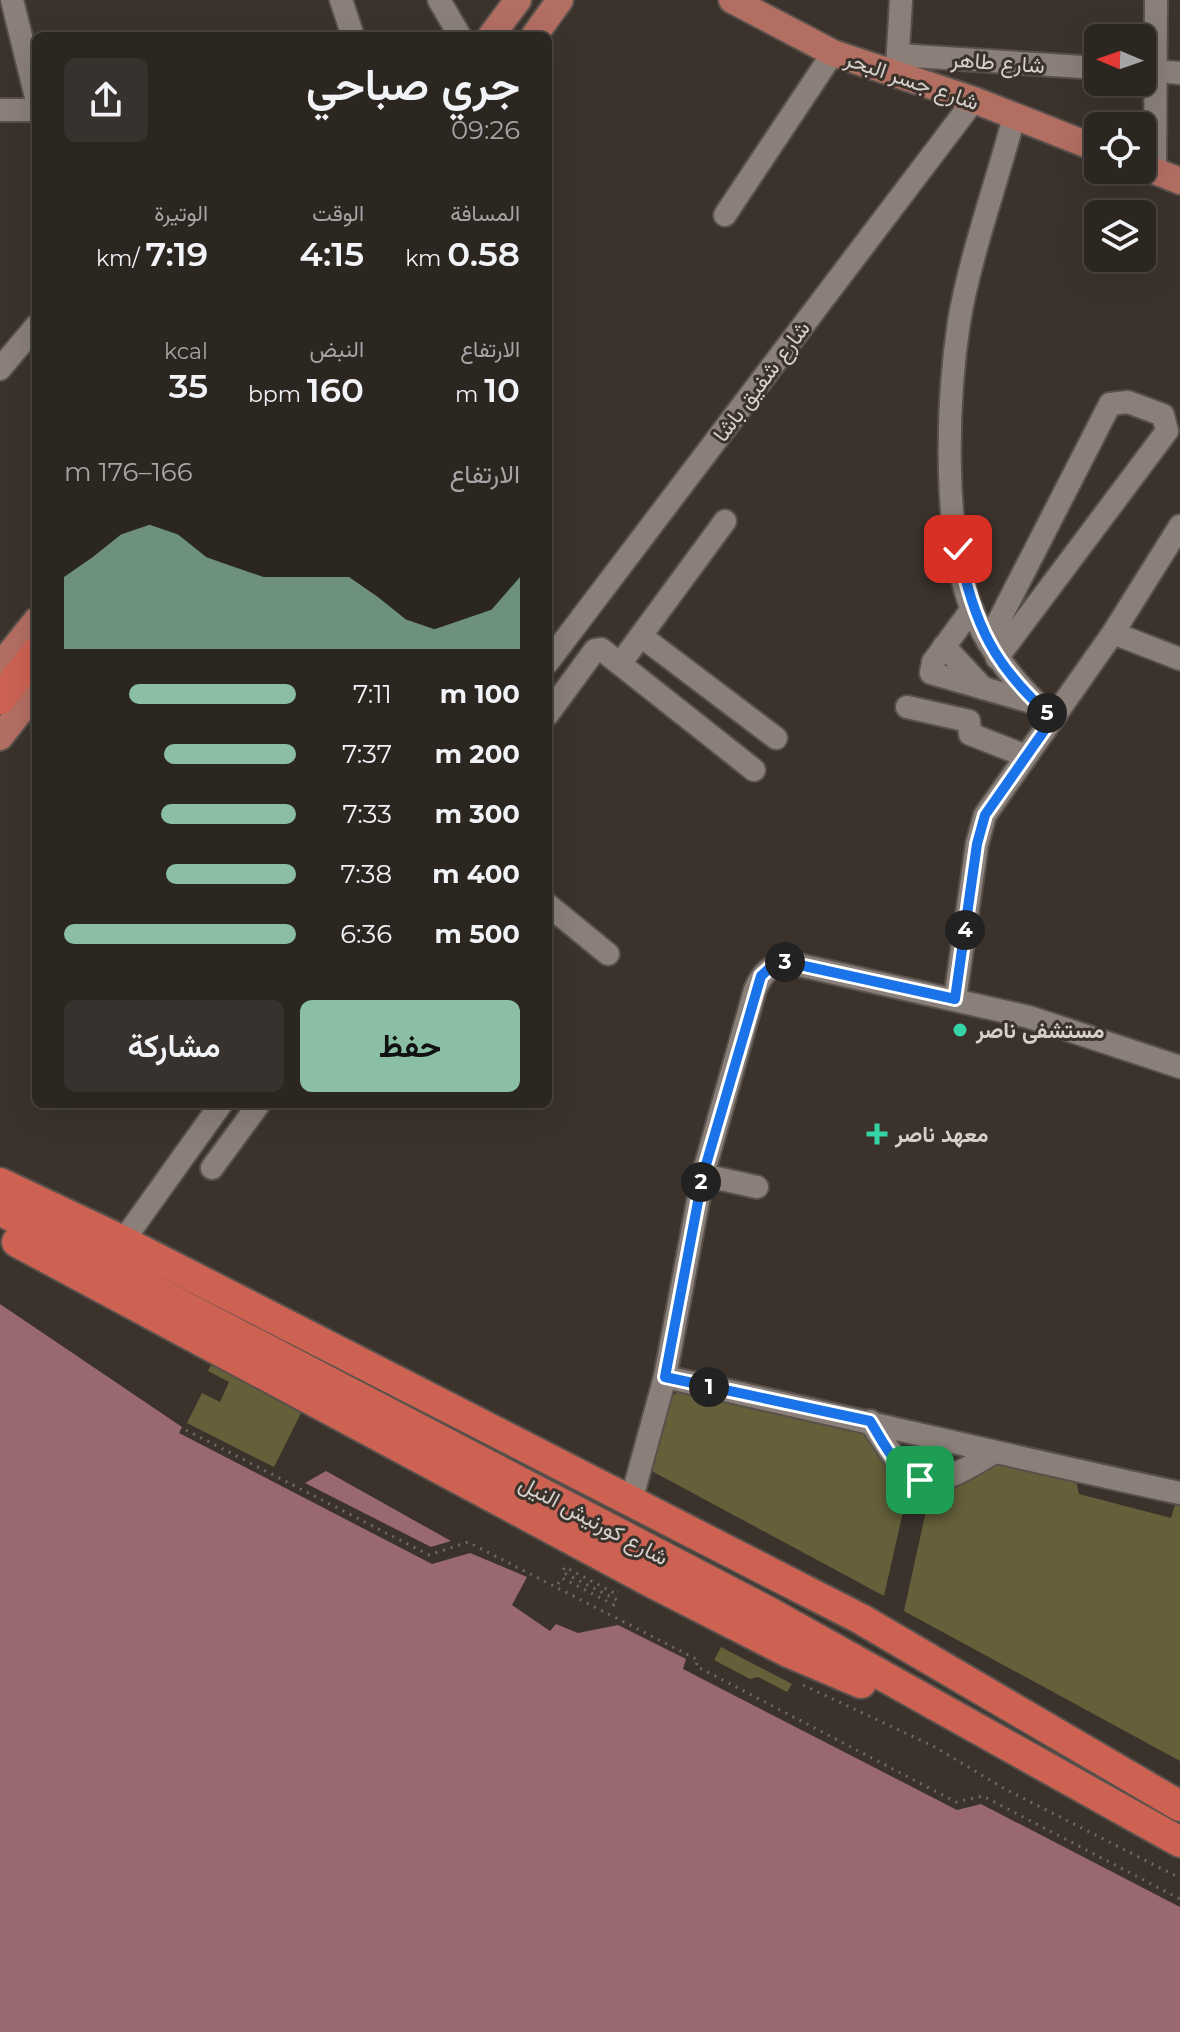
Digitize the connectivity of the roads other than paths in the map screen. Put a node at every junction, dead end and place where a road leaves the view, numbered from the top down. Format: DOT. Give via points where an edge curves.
graph roads {
  1 [pos="12,0"];
  2 [pos="341,0"];
  3 [pos="439,0"];
  4 [pos="518,0"];
  5 [pos="581,0"];
  6 [pos="732,0"];
  7 [pos="901,0"];
  8 [pos="1156,0"];
  9 [pos="545,14"];
  10 [pos="1154,24"];
  11 [pos="352,32"];
  12 [pos="458,32"];
  13 [pos="494,32"];
  14 [pos="518,32"];
  15 [pos="833,53"];
  16 [pos="898,64"];
  17 [pos="1084,68"];
  18 [pos="1156,71"];
  19 [pos="1180,73"];
  20 [pos="32,81"];
  21 [pos="974,100"];
  22 [pos="0,110"];
  23 [pos="32,110"];
  24 [pos="1014,117"];
  25 [pos="1084,144"];
  26 [pos="1156,171"];
  27 [pos="1180,181"];
  28 [pos="725,215"];
  29 [pos="32,331"];
  30 [pos="1,367"];
  31 [pos="725,521"];
  32 [pos="1178,531"];
  33 [pos="972,609"];
  34 [pos="32,626"];
  35 [pos="1113,633"];
  36 [pos="641,636"];
  37 [pos="32,646"];
  38 [pos="944,646"];
  39 [pos="992,650"];
  40 [pos="552,657"];
  41 [pos="32,658"];
  42 [pos="1180,659"];
  43 [pos="620,664"];
  44 [pos="0,666"];
  45 [pos="965,669"];
  46 [pos="984,689"];
  47 [pos="1,693"];
  48 [pos="32,696"];
  49 [pos="1035,703"];
  50 [pos="907,707"];
  51 [pos="552,709"];
  52 [pos="1053,718"];
  53 [pos="0,737"];
  54 [pos="776,738"];
  55 [pos="1026,756"];
  56 [pos="754,770"];
  57 [pos="552,908"];
  58 [pos="608,954"];
  59 [pos="955,999"];
  60 [pos="1180,1067"];
  61 [pos="218,1108"];
  62 [pos="256,1108"];
  63 [pos="212,1168"];
  64 [pos="703,1175"];
  65 [pos="0,1183"];
  66 [pos="757,1187"];
  67 [pos="0,1210"];
  68 [pos="0,1233"];
  69 [pos="123,1241"];
  70 [pos="665,1377"];
  71 [pos="870,1421"];
  72 [pos="993,1453"];
  73 [pos="1180,1493"];
  74 [pos="631,1501"];
  75 [pos="788,1582"];
  76 [pos="769,1612"];
  77 [pos="861,1619"];
  78 [pos="841,1652"];
  79 [pos="949,1714"];
  80 [pos="1180,1806"];
  81 [pos="1180,1842"];
  1 -- 20 [label="street"];
  2 -- 11 [label="street"];
  3 -- 12 [label="street"];
  4 -- 13 [label="main road"];
  5 -- 9 [label="main road"];
  6 -- 15 [label="main road, شارع جسر البحر"];
  7 -- 16 [label="street"];
  8 -- 10 [label="street"];
  9 -- 14 [label="main road"];
  15 -- 16 [label="main road, شارع جسر البحر"];
  15 -- 28 [label="street"];
  16 -- 17 [label="street, شارع طاهر"];
  16 -- 21 [label="main road, شارع جسر البحر"];
  18 -- 19 [label="street"];
  21 -- 24 [label="main road, شارع جسر البحر"];
  21 -- 40 [label="street, شارع شفيق باشا"];
  22 -- 23 [label="street"];
  24 -- 25 [label="main road, شارع جسر البحر"];
  24 -- 33 [label="street" via="959,320 953,385 953,500"];
  26 -- 27 [label="main road"];
  29 -- 30 [label="street"];
  31 -- 36 [label="street"];
  32 -- 35 [label="street"];
  33 -- 38 [label="street"];
  33 -- 39 [label="street"];
  34 -- 44 [label="main road"];
  35 -- 42 [label="street"];
  35 -- 52 [label="street"];
  36 -- 43 [label="street"];
  36 -- 54 [label="street"];
  37 -- 47 [label="main road"];
  38 -- 45 [label="street"];
  38 -- 46 [label="street" via="931,673"];
  39 -- 39 [label="street" via="1110,404 1128,402 1163,415 1167,431"];
  39 -- 45 [label="street"];
  39 -- 49 [label="street"];
  41 -- 47 [label="highway"];
  43 -- 51 [label="street" via="605,651 595,650"];
  43 -- 56 [label="street"];
  45 -- 46 [label="street"];
  46 -- 49 [label="street"];
  48 -- 53 [label="main road"];
  49 -- 52 [label="street"];
  50 -- 55 [label="street" via="969,721 970,734"];
  52 -- 55 [label="street"];
  55 -- 59 [label="street" via="982,825"];
  57 -- 58 [label="street"];
  59 -- 60 [label="street" via="1029,1017"];
  59 -- 64 [label="street" via="786,962 772,966 755,990"];
  61 -- 69 [label="street"];
  62 -- 63 [label="street"];
  64 -- 66 [label="street"];
  64 -- 70 [label="street"];
  65 -- 69 [label="highway, شارع كورنيش النيل"];
  67 -- 76 [label="highway, شارع كورنيش النيل"];
  68 -- 79 [label="highway" via="788,1652"];
  69 -- 74 [label="highway, شارع كورنيش النيل"];
  70 -- 71 [label="street"];
  70 -- 74 [label="street"];
  71 -- 72 [label="street"];
  71 -- 72 [label="street" via="895,1462 920,1480 938,1482 955,1476"];
  72 -- 73 [label="street"];
  74 -- 75 [label="highway, شارع كورنيش النيل"];
  75 -- 76 [label="highway" via="784,1606"];
  75 -- 77 [label="highway, شارع كورنيش النيل"];
  76 -- 78 [label="highway, شارع كورنيش النيل"];
  77 -- 78 [label="highway" via="841,1635"];
  77 -- 80 [label="highway, شارع كورنيش النيل"];
  78 -- 79 [label="highway, شارع كورنيش النيل"];
  79 -- 81 [label="highway, شارع كورنيش النيل"];
}
